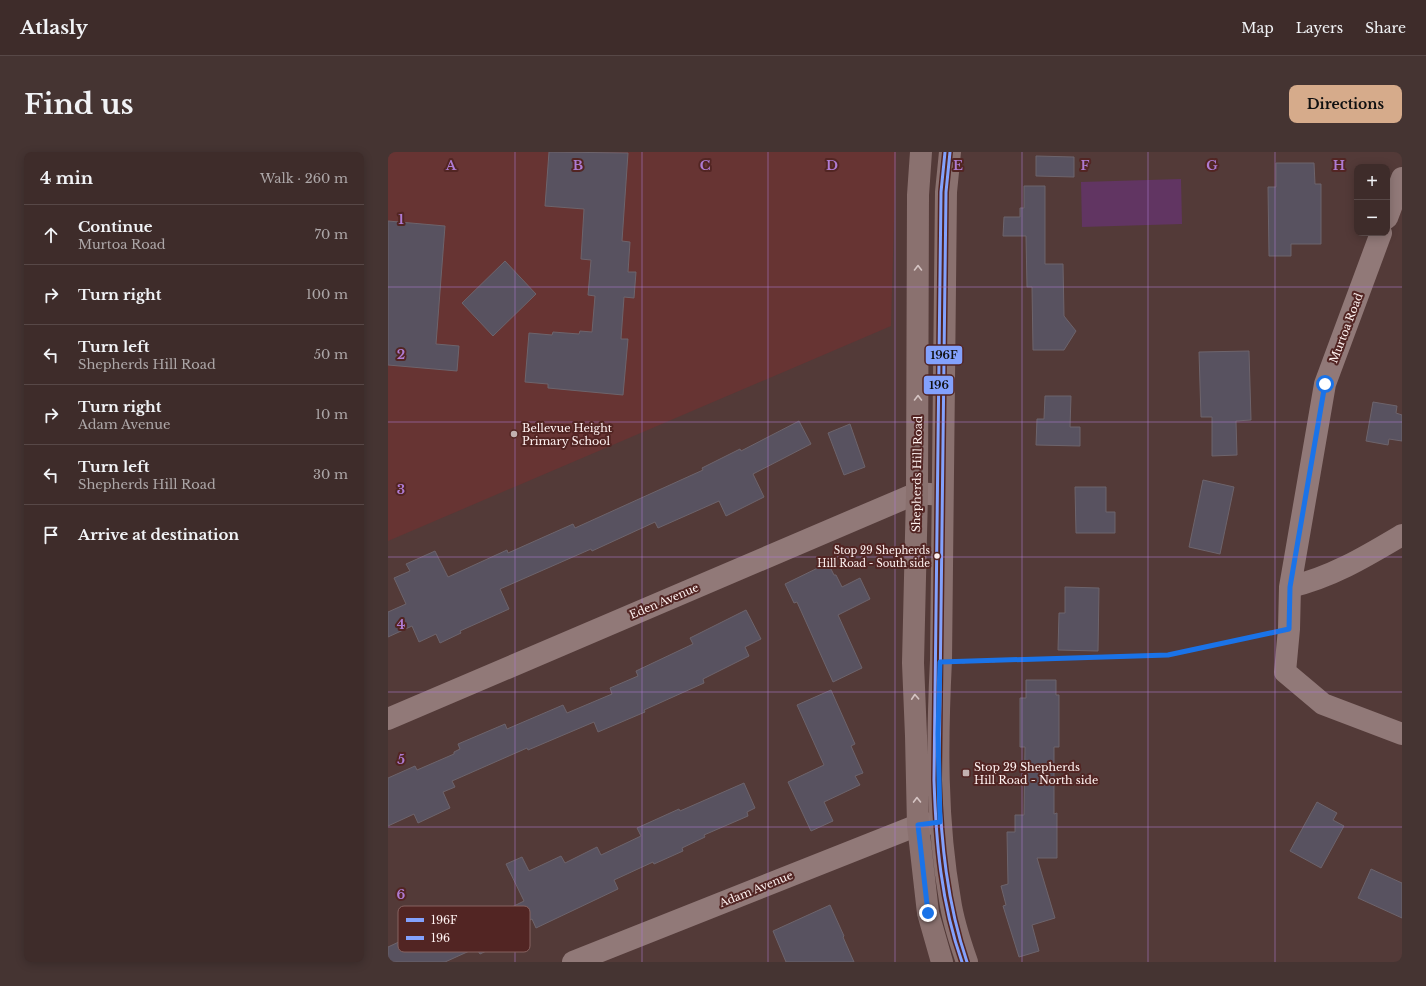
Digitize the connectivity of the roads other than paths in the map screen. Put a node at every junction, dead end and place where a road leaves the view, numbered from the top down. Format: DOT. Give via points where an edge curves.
graph roads {
  1 [pos="922,152"];
  2 [pos="950,152"];
  3 [pos="1402,178"];
  4 [pos="1390,210"];
  5 [pos="1380,236"];
  6 [pos="917,493"];
  7 [pos="942,495"];
  8 [pos="1402,535"];
  9 [pos="1290,587"];
  10 [pos="388,719"];
  11 [pos="1402,734"];
  12 [pos="940,822"];
  13 [pos="918,825"];
  14 [pos="573,962"];
  15 [pos="942,962"];
  16 [pos="967,962"];
  6 -- 1 [label="main road, Shepherds Hill Road, one-way" via="918,194"];
  2 -- 7 [label="main road" via="946,192"];
  3 -- 4 [label="street"];
  5 -- 9 [label="street, Murtoa Road" via="1325,384"];
  6 -- 7 [label="street, Eden Avenue"];
  6 -- 10 [label="street, Eden Avenue"];
  13 -- 6 [label="main road, Shepherds Hill Road, one-way" via="913,663"];
  7 -- 12 [label="main road" via="938,734"];
  8 -- 9 [label="street" via="1347,567 1308,583"];
  9 -- 11 [label="street, Murtoa Road" via="1285,672 1323,704"];
  12 -- 13 [label="street, Adam Avenue"];
  12 -- 16 [label="main road" via="950,901"];
  13 -- 14 [label="street, Adam Avenue"];
  13 -- 15 [label="main road, Shepherds Hill Road" via="928,913"];
}
